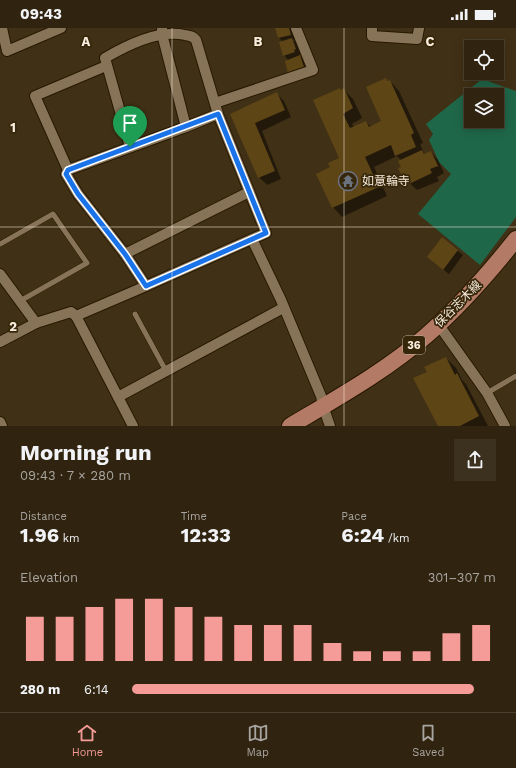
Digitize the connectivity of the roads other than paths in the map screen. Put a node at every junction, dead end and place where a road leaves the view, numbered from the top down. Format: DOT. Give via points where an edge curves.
graph roads {
  1 [pos="2,28"];
  2 [pos="59,28"];
  3 [pos="296,28"];
  4 [pos="372,28"];
  5 [pos="419,28"];
  6 [pos="162,31"];
  7 [pos="106,66"];
  8 [pos="215,103"];
  9 [pos="218,114"];
  10 [pos="186,127"];
  11 [pos="130,147"];
  12 [pos="68,170"];
  13 [pos="249,192"];
  14 [pos="252,239"];
  15 [pos="516,239"];
  16 [pos="0,244"];
  17 [pos="125,254"];
  18 [pos="0,274"];
  19 [pos="146,286"];
  20 [pos="20,301"];
  21 [pos="283,308"];
  22 [pos="135,314"];
  23 [pos="76,316"];
  24 [pos="36,323"];
  25 [pos="438,324"];
  26 [pos="0,342"];
  27 [pos="166,371"];
  28 [pos="516,376"];
  29 [pos="487,392"];
  30 [pos="118,397"];
  31 [pos="323,406"];
  32 [pos="0,422"];
  33 [pos="2,426"];
  34 [pos="133,426"];
  35 [pos="290,426"];
  36 [pos="330,426"];
  37 [pos="505,426"];
  1 -- 2 [label="street" via="8,51"];
  3 -- 8 [label="street" via="313,70"];
  4 -- 5 [label="street" via="372,36 418,39"];
  6 -- 7 [label="street" via="105,58"];
  6 -- 8 [label="street" via="194,37"];
  6 -- 10 [label="street"];
  7 -- 11 [label="street"];
  7 -- 12 [label="street" via="35,96"];
  8 -- 9 [label="street"];
  9 -- 10 [label="street"];
  9 -- 13 [label="street"];
  10 -- 11 [label="street"];
  11 -- 12 [label="street"];
  12 -- 17 [label="street" via="66,174 78,194"];
  13 -- 14 [label="street" via="266,233"];
  13 -- 17 [label="street"];
  14 -- 19 [label="street"];
  14 -- 21 [label="street"];
  15 -- 25 [label="main road, 保谷志木線 / 36" via="480,283"];
  16 -- 20 [label="lane" via="53,214 87,263"];
  17 -- 19 [label="street"];
  18 -- 20 [label="street"];
  19 -- 23 [label="street"];
  20 -- 24 [label="street"];
  21 -- 27 [label="street"];
  21 -- 31 [label="street"];
  22 -- 27 [label="lane"];
  23 -- 24 [label="street" via="71,312"];
  23 -- 30 [label="street"];
  24 -- 26 [label="street"];
  25 -- 29 [label="street"];
  25 -- 31 [label="main road, 保谷志木線 / 36" via="378,372"];
  27 -- 30 [label="street"];
  28 -- 29 [label="lane"];
  29 -- 37 [label="street"];
  30 -- 34 [label="street"];
  31 -- 35 [label="main road, 保谷志木線 / 36"];
  31 -- 36 [label="street"];
  32 -- 33 [label="street"];
}
